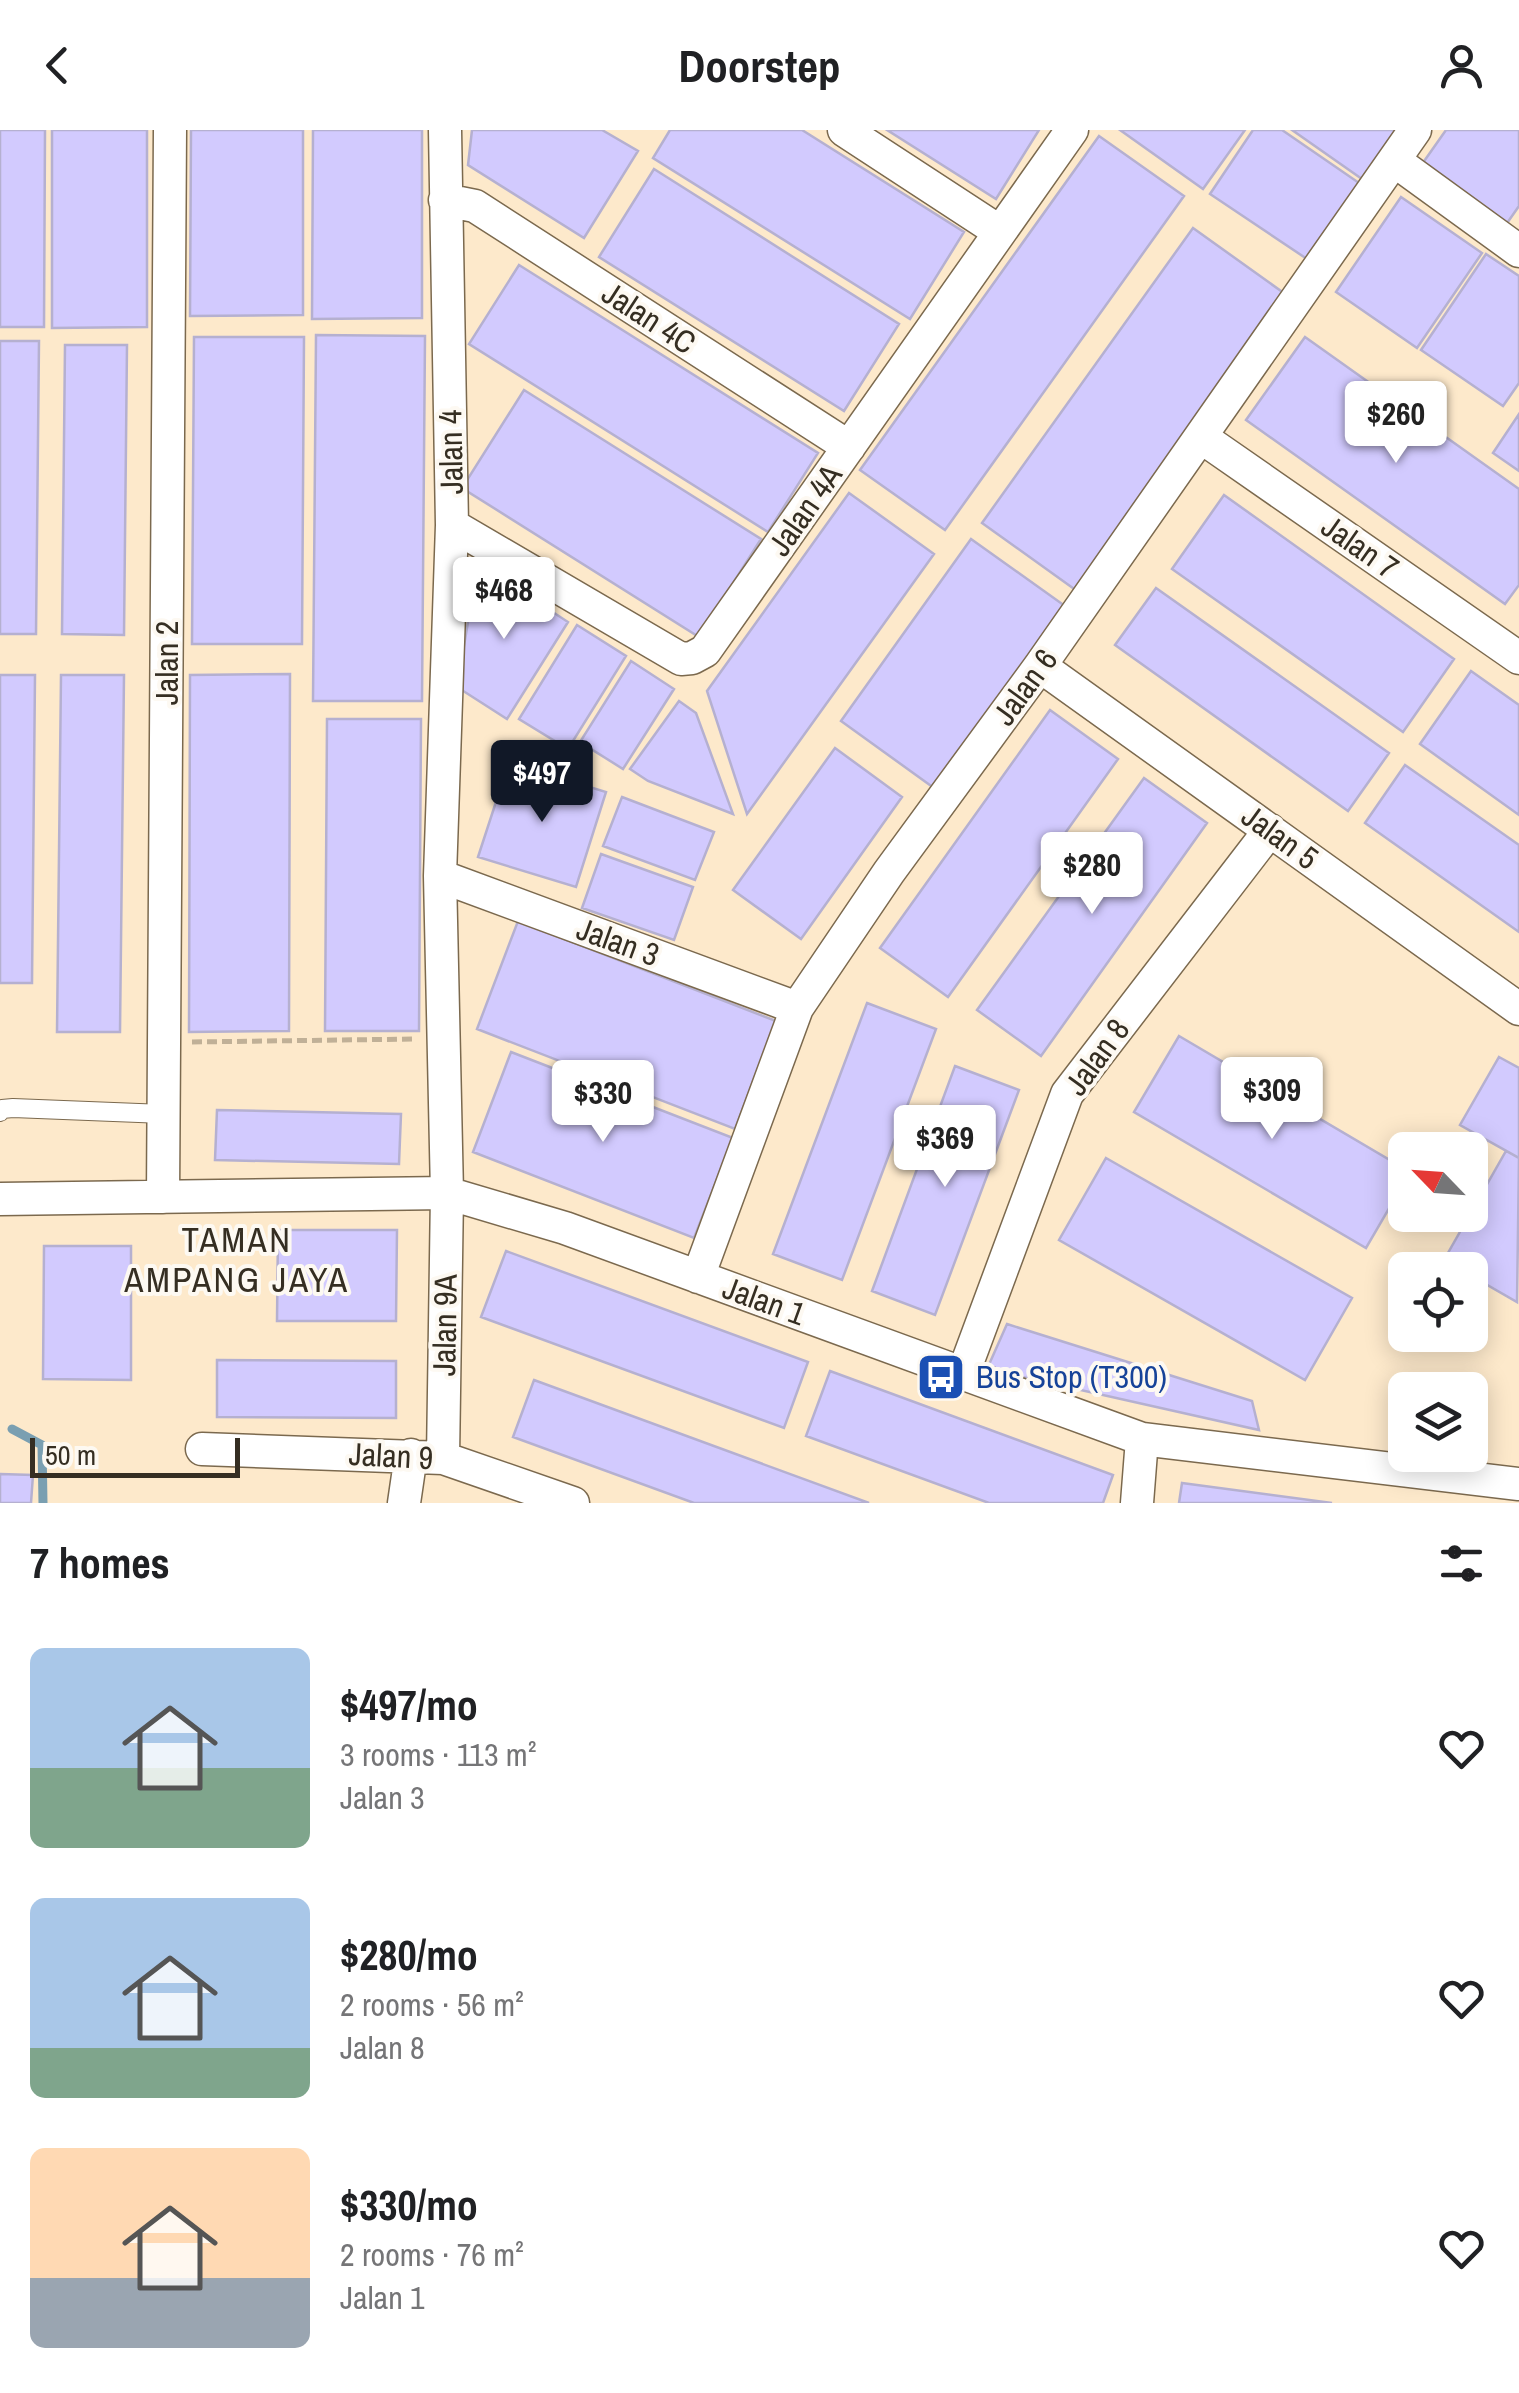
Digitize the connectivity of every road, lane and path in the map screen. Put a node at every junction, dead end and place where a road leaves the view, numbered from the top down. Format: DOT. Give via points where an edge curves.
graph roads {
  1 [pos="170,130"];
  2 [pos="446,130"];
  3 [pos="844,130"];
  4 [pos="1072,130"];
  5 [pos="1416,130"];
  6 [pos="1395,161"];
  7 [pos="445,200"];
  8 [pos="1000,232"];
  9 [pos="1519,251"];
  10 [pos="1201,437"];
  11 [pos="849,447"];
  12 [pos="452,525"];
  13 [pos="1519,658"];
  14 [pos="1040,666"];
  15 [pos="1270,830"];
  16 [pos="440,876"];
  17 [pos="797,1008"];
  18 [pos="1519,1009"];
  19 [pos="444,1039"];
  20 [pos="162,1043"];
  21 [pos="0,1112"];
  22 [pos="164,1114"];
  23 [pos="446,1193"];
  24 [pos="163,1197"];
  25 [pos="0,1199"];
  26 [pos="698,1277"];
  27 [pos="963,1374"];
  28 [pos="1142,1439"];
  29 [pos="202,1449"];
  30 [pos="427,1456"];
  31 [pos="1519,1484"];
  32 [pos="404,1503"];
  33 [pos="573,1503"];
  34 [pos="1137,1503"];
  1 -- 20 [label="street, Jalan 2"];
  2 -- 7 [label="street, Jalan 4"];
  3 -- 8 [label="street"];
  4 -- 8 [label="street, Jalan 4A"];
  5 -- 6 [label="street, Jalan 6"];
  6 -- 9 [label="street"];
  6 -- 10 [label="street, Jalan 6"];
  7 -- 11 [label="street, Jalan 4C" via="475,206"];
  7 -- 12 [label="street, Jalan 4"];
  8 -- 11 [label="street, Jalan 4A"];
  10 -- 13 [label="street, Jalan 7"];
  10 -- 14 [label="street, Jalan 6"];
  11 -- 12 [label="street, Jalan 4A" via="705,652 692,658 681,658"];
  12 -- 16 [label="street, Jalan 4"];
  14 -- 15 [label="street, Jalan 5"];
  14 -- 17 [label="street, Jalan 6"];
  15 -- 18 [label="street, Jalan 5"];
  15 -- 27 [label="street, Jalan 8" via="1067,1094"];
  16 -- 17 [label="street, Jalan 3"];
  16 -- 19 [label="street, Jalan 4"];
  17 -- 26 [label="street, Jalan 6"];
  19 -- 20 [label="path"];
  19 -- 23 [label="street, Jalan 4"];
  20 -- 22 [label="street, Jalan 2"];
  21 -- 22 [label="lane"];
  22 -- 24 [label="street, Jalan 2"];
  23 -- 24 [label="street, Jalan 1"];
  23 -- 26 [label="street, Jalan 1" via="508,1208"];
  23 -- 30 [label="street, Jalan 9A"];
  24 -- 25 [label="street, Jalan 1"];
  26 -- 27 [label="street, Jalan 1"];
  27 -- 28 [label="street, Jalan 1"];
  28 -- 31 [label="street, Jalan 1"];
  28 -- 34 [label="street"];
  29 -- 30 [label="street, Jalan 9"];
  30 -- 32 [label="street, Jalan 9A"];
  30 -- 33 [label="street, Jalan 9"];
}
